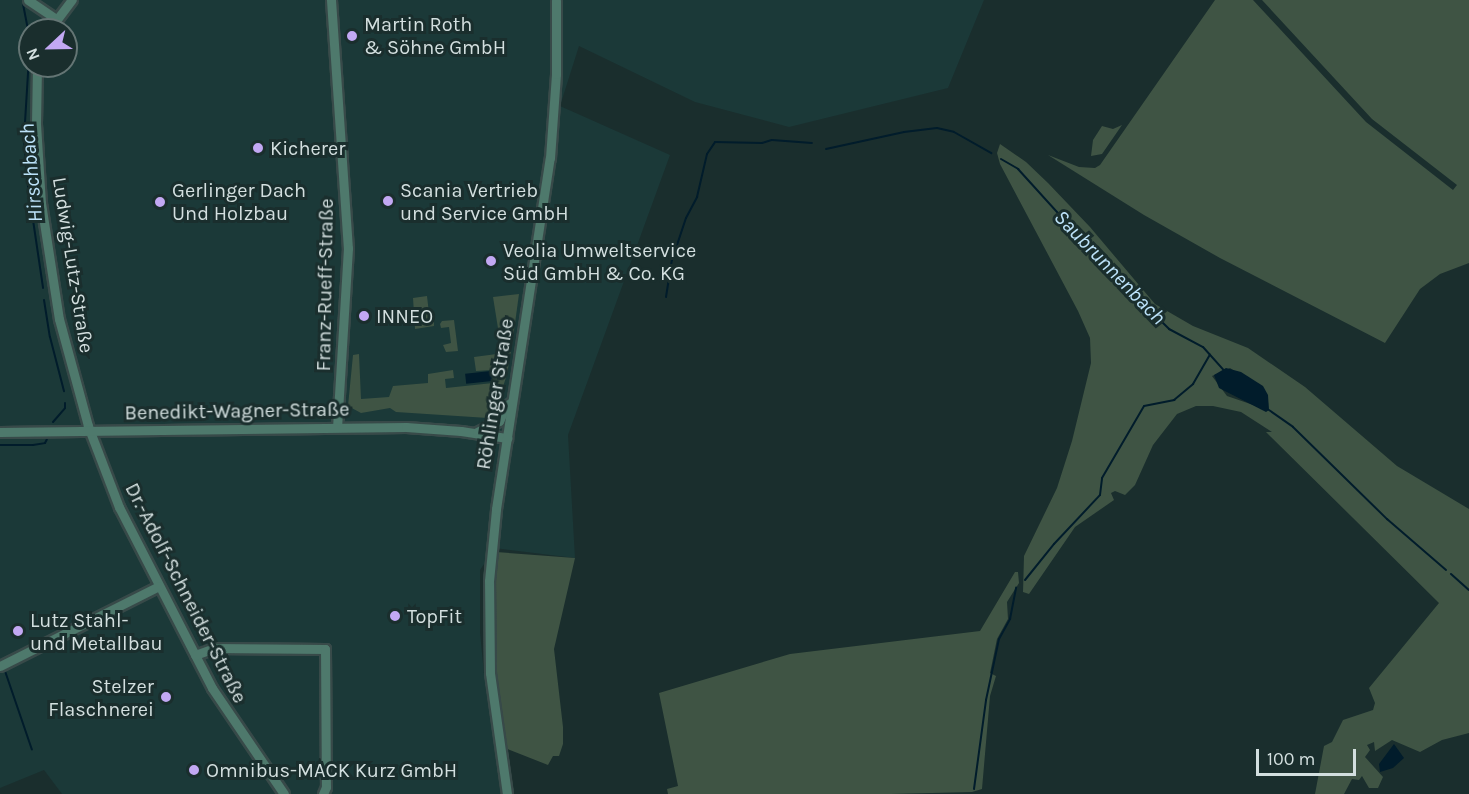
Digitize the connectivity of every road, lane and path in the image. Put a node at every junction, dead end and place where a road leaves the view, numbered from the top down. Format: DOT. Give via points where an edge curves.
graph roads {
  1 [pos="28,0"];
  2 [pos="72,0"];
  3 [pos="331,0"];
  4 [pos="556,0"];
  5 [pos="56,18"];
  6 [pos="38,78"];
  7 [pos="512,402"];
  8 [pos="337,427"];
  9 [pos="0,432"];
  10 [pos="90,432"];
  11 [pos="475,433"];
  12 [pos="507,438"];
  13 [pos="159,586"];
  14 [pos="195,655"];
  15 [pos="0,666"];
  16 [pos="284,794"];
  17 [pos="323,794"];
  18 [pos="507,794"];
  1 -- 5 [label="street"];
  2 -- 5 [label="street"];
  3 -- 8 [label="street, Franz-Rueff-Straße" via="348,248"];
  4 -- 7 [label="street, Röhlinger Straße" via="550,158"];
  6 -- 10 [label="street, Ludwig-Lutz-Straße" via="41,202 59,319"];
  7 -- 11 [label="street" via="494,426"];
  7 -- 12 [label="street, Röhlinger Straße"];
  8 -- 10 [label="street, Benedikt-Wagner-Straße"];
  8 -- 11 [label="street, Benedikt-Wagner-Straße"];
  9 -- 10 [label="street, Benedikt-Wagner-Straße"];
  10 -- 13 [label="street, Dr.-Adolf-Schneider-Straße" via="119,507"];
  11 -- 12 [label="street, Benedikt-Wagner-Straße"];
  12 -- 18 [label="street, Röhlinger Straße" via="492,542 488,609 491,682"];
  13 -- 14 [label="street, Dr.-Adolf-Schneider-Straße"];
  13 -- 15 [label="street"];
  14 -- 16 [label="street, Dr.-Adolf-Schneider-Straße" via="223,707"];
  14 -- 17 [label="street" via="214,648 325,649"];
}
